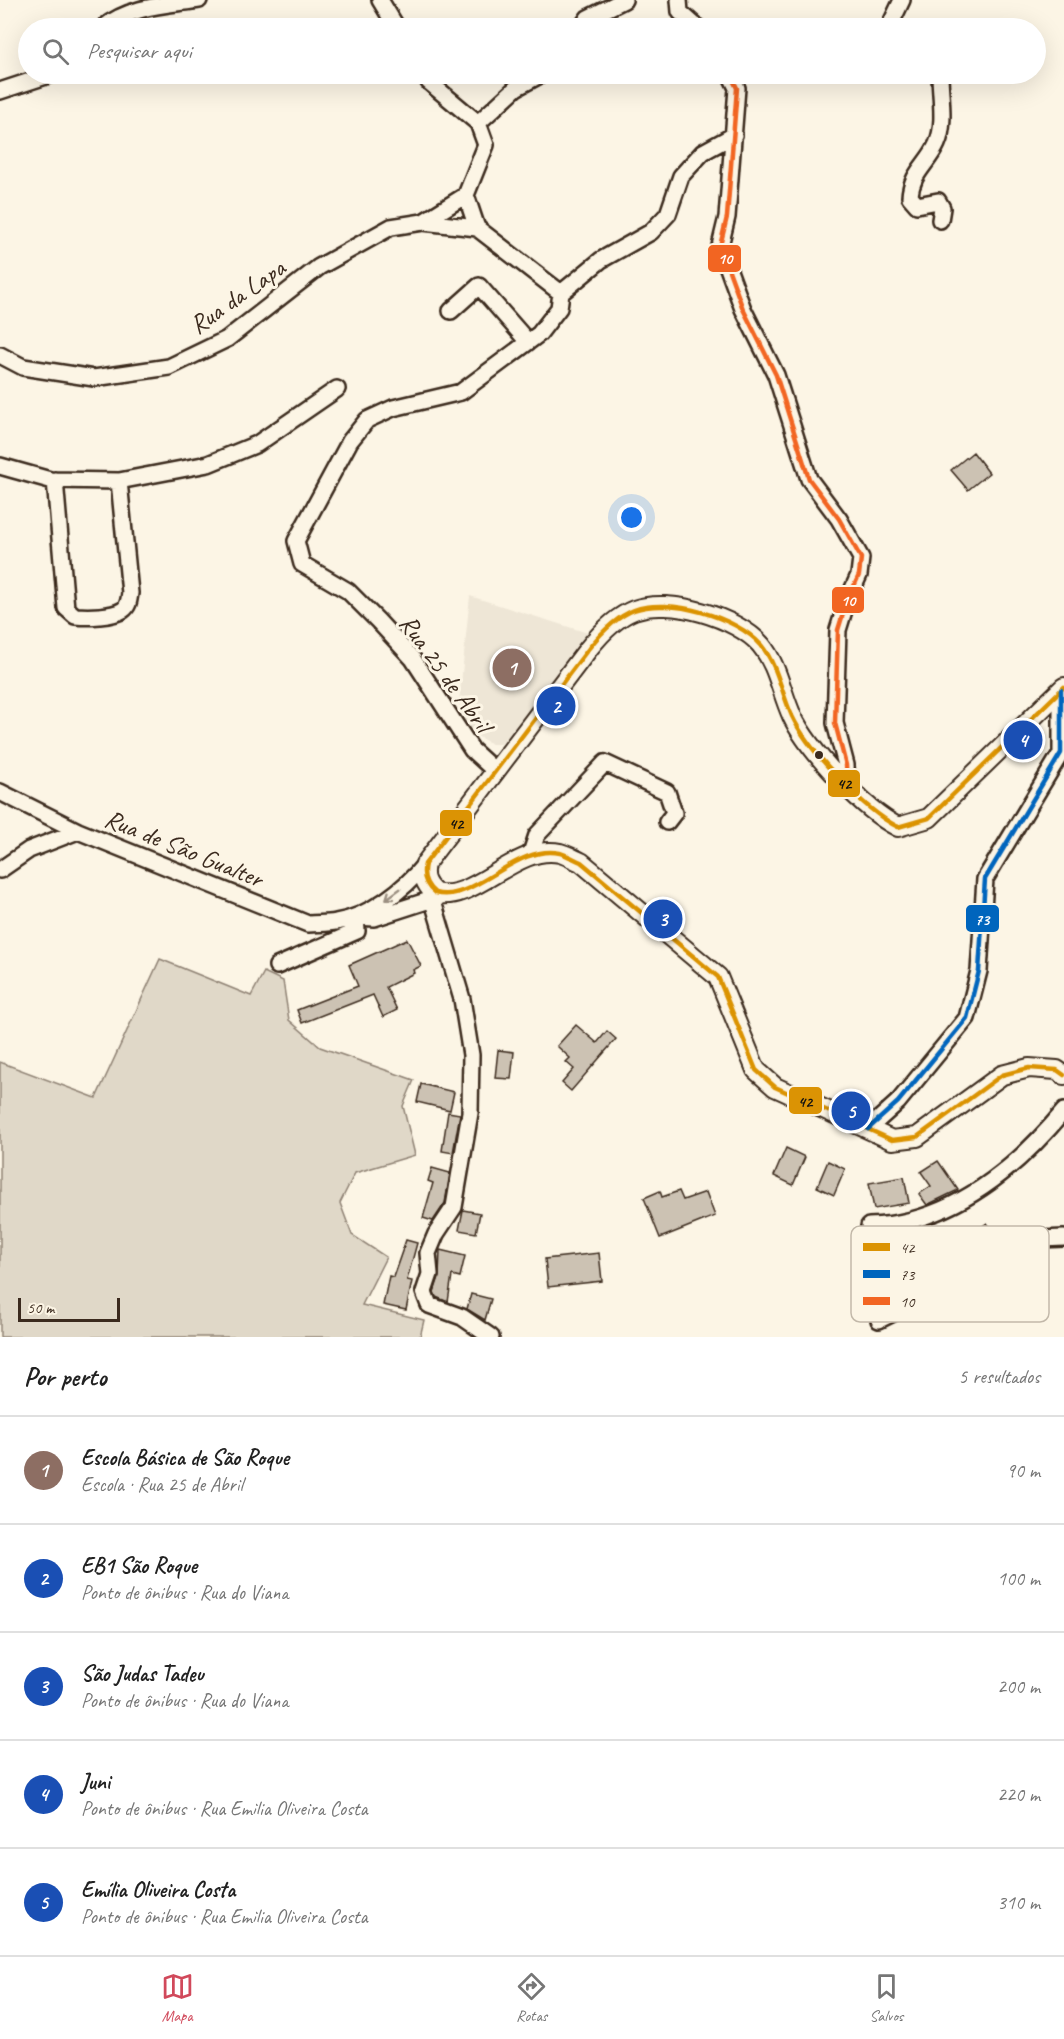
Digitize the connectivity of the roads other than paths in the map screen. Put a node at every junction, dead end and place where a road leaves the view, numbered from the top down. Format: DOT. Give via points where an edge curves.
graph roads {
  1 [pos="200,0"];
  2 [pos="380,0"];
  3 [pos="624,0"];
  4 [pos="679,0"];
  5 [pos="902,0"];
  6 [pos="118,18"];
  7 [pos="391,18"];
  8 [pos="588,18"];
  9 [pos="687,18"];
  10 [pos="893,18"];
  11 [pos="21,84"];
  12 [pos="431,84"];
  13 [pos="523,84"];
  14 [pos="735,84"];
  15 [pos="940,84"];
  16 [pos="0,91"];
  17 [pos="478,123"];
  18 [pos="734,135"];
  19 [pos="466,195"];
  20 [pos="940,220"];
  21 [pos="423,222"];
  22 [pos="477,228"];
  23 [pos="561,293"];
  24 [pos="451,310"];
  25 [pos="528,342"];
  26 [pos="0,355"];
  27 [pos="337,389"];
  28 [pos="0,465"];
  29 [pos="55,480"];
  30 [pos="119,481"];
  31 [pos="1062,688"];
  32 [pos="495,771"];
  33 [pos="847,785"];
  34 [pos="0,792"];
  35 [pos="667,822"];
  36 [pos="78,831"];
  37 [pos="530,856"];
  38 [pos="0,870"];
  39 [pos="429,892"];
  40 [pos="356,917"];
  41 [pos="277,966"];
  42 [pos="1064,1075"];
  43 [pos="1064,1111"];
  44 [pos="868,1129"];
  45 [pos="869,1226"];
  46 [pos="1064,1238"];
  47 [pos="1049,1239"];
  48 [pos="491,1337"];
  1 -- 6 [label="street" via="136,10"];
  2 -- 7 [label="street"];
  3 -- 8 [label="street"];
  4 -- 9 [label="street" via="680,12"];
  5 -- 10 [label="street"];
  11 -- 16 [label="street"];
  12 -- 17 [label="street"];
  13 -- 17 [label="street"];
  14 -- 18 [label="street"];
  15 -- 20 [label="street" via="938,141 914,176 910,197 918,205 938,201 942,208"];
  17 -- 19 [label="street" via="486,145"];
  18 -- 23 [label="street, Rua 25 de Abril" via="703,152 681,176 668,214 651,232 601,260"];
  18 -- 33 [label="street" via="727,218 720,246 743,309 776,375 809,479 839,519 861,558 859,575 838,630 835,723"];
  19 -- 21 [label="street"];
  19 -- 22 [label="street"];
  21 -- 22 [label="street"];
  21 -- 26 [label="street, Rua da Lapa" via="391,227 319,267 227,339 169,367 94,378 22,367"];
  22 -- 23 [label="street"];
  23 -- 25 [label="street, Rua 25 de Abril" via="559,308"];
  24 -- 25 [label="street" via="480,286"];
  25 -- 32 [label="street, Rua 25 de Abril" via="461,392 393,408 367,420 350,441 296,541 302,564 348,591 413,659 472,750"];
  27 -- 30 [label="street" via="258,444 208,464"];
  28 -- 29 [label="street"];
  29 -- 30 [label="street"];
  29 -- 30 [label="street" via="66,608 75,616 84,617 123,611 129,604"];
  31 -- 33 [label="street" via="929,818 898,826 880,818"];
  31 -- 44 [label="street" via="1061,753 985,879 979,971 967,1018 898,1102"];
  32 -- 33 [label="street" via="600,635 634,610 654,606 680,608 728,621 759,644 771,659 792,716 806,739"];
  32 -- 39 [label="street"];
  34 -- 36 [label="street, Rua de São Gualter"];
  35 -- 37 [label="street" via="674,813 667,792 605,763 537,835"];
  36 -- 38 [label="street" via="29,850"];
  36 -- 40 [label="street, Rua de São Gualter" via="308,924"];
  37 -- 39 [label="street" via="463,892"];
  37 -- 44 [label="street" via="558,853 581,862 718,977 756,1070 775,1087"];
  39 -- 40 [label="street, Rua de São Gualter, one-way"];
  39 -- 40 [label="street, Rua de São Gualter" via="374,918"];
  39 -- 48 [label="street" via="462,999 471,1055 470,1113 454,1207 428,1253 430,1274 424,1292 429,1305 462,1317"];
  40 -- 41 [label="street" via="357,931"];
  42 -- 44 [label="street" via="1057,1070 1029,1068 1002,1075 917,1137 892,1140"];
  43 -- 45 [label="street" via="1020,1157 955,1203 917,1220"];
  46 -- 47 [label="street"];
}
